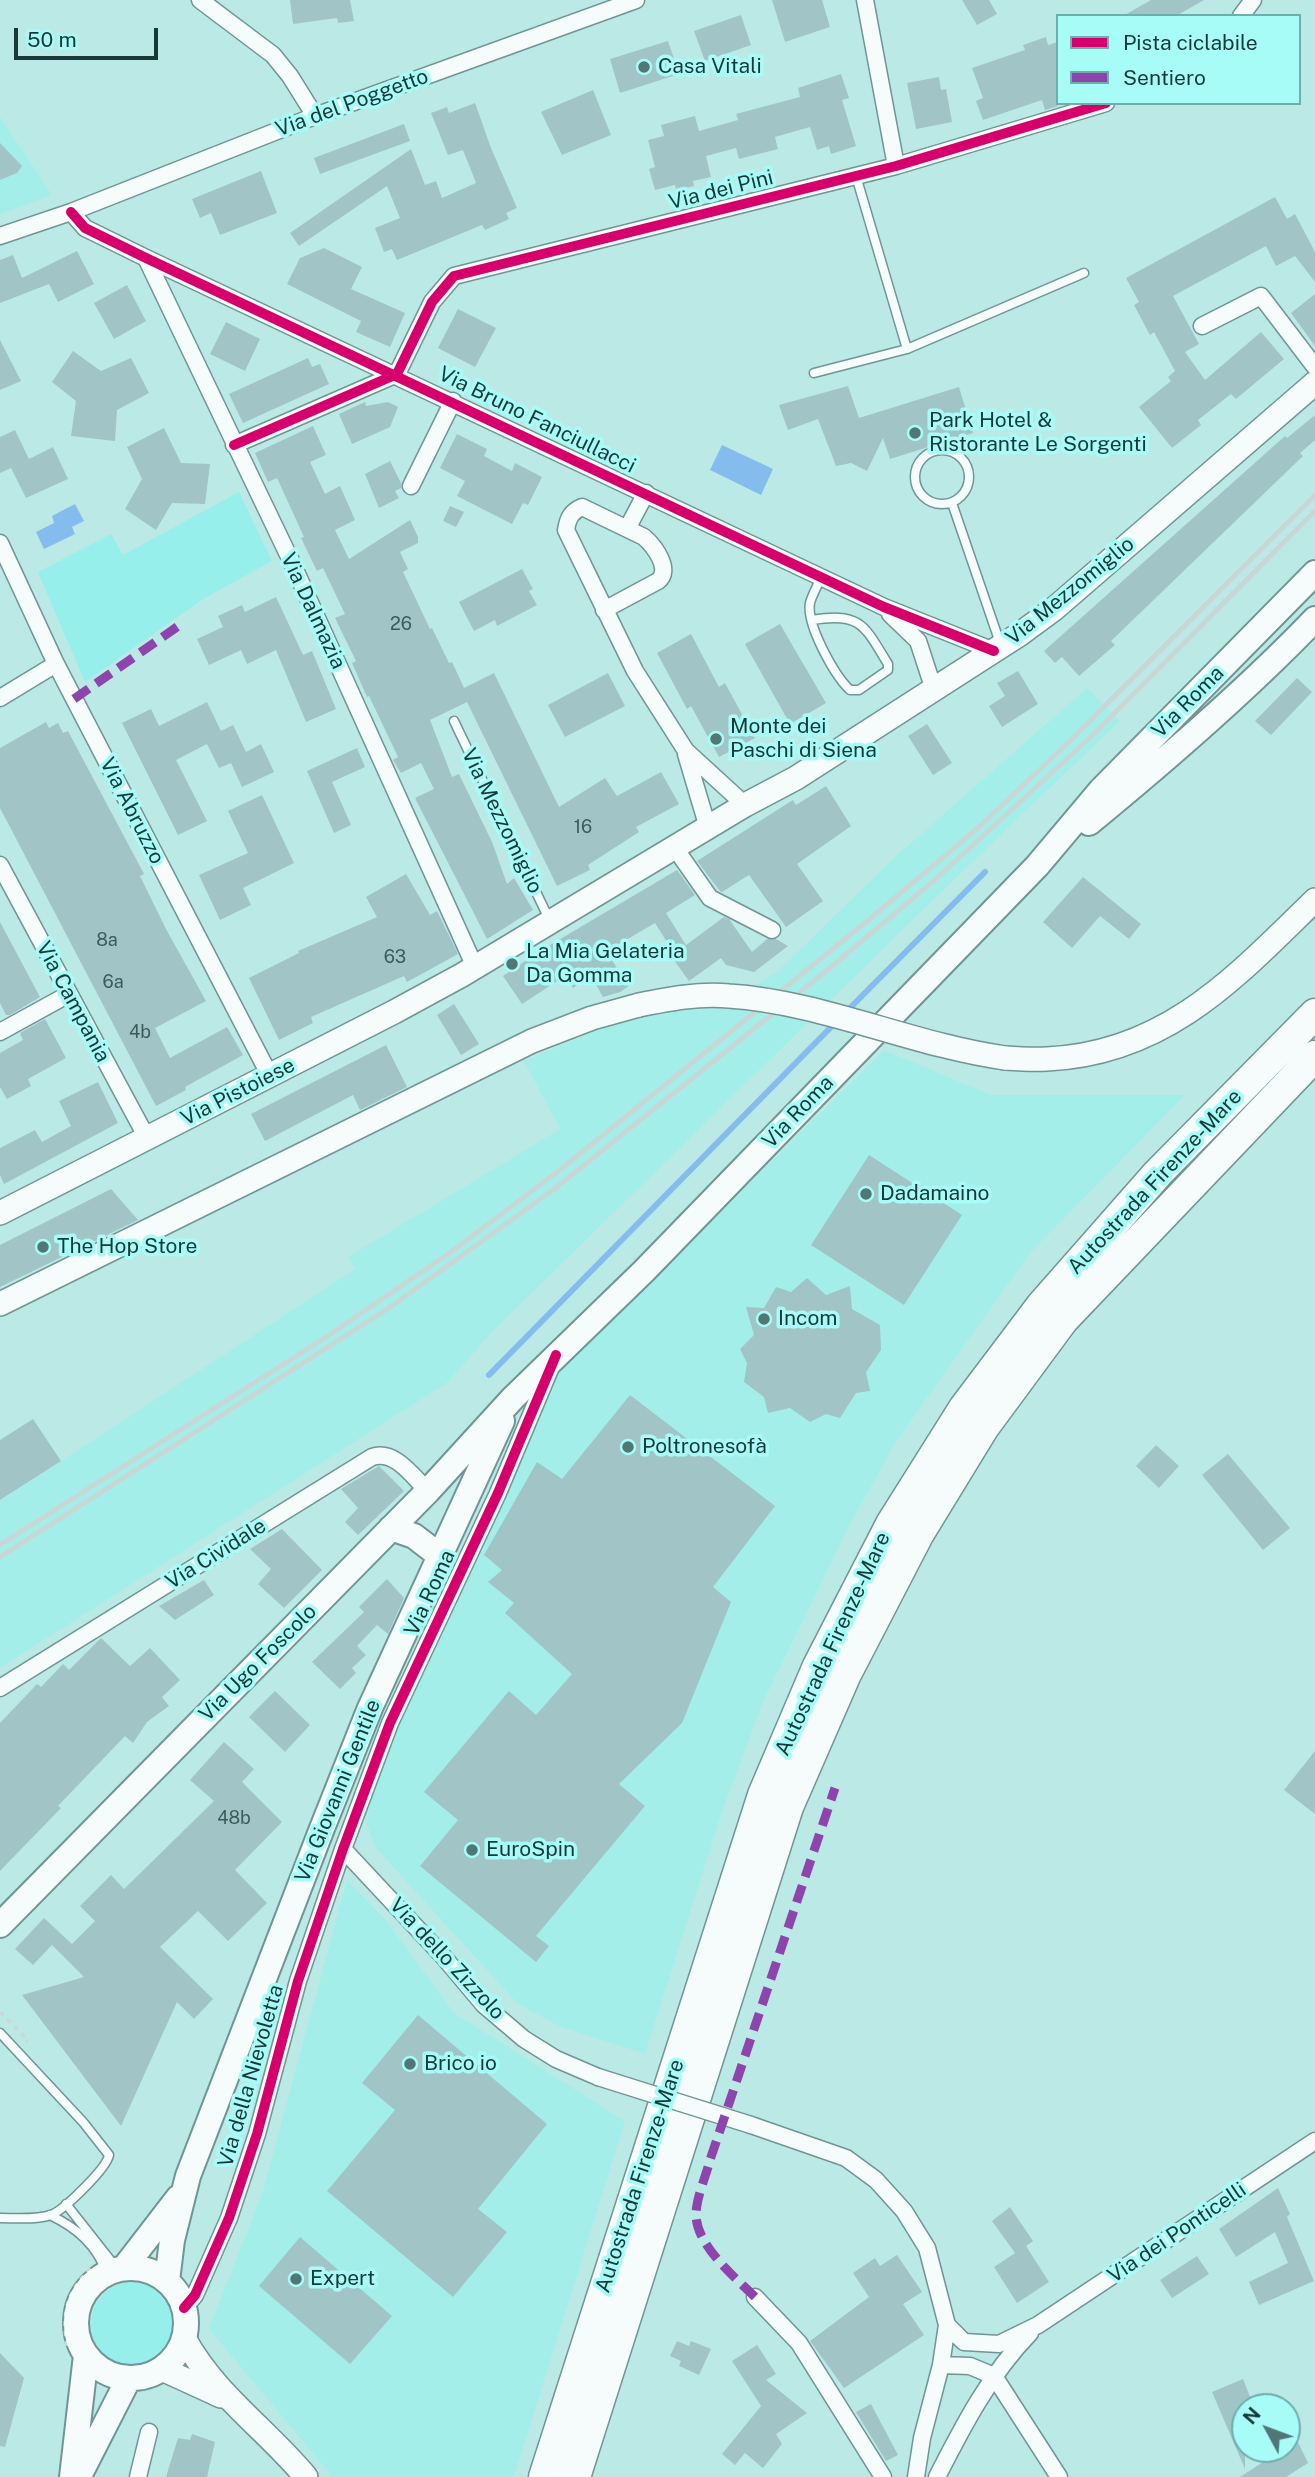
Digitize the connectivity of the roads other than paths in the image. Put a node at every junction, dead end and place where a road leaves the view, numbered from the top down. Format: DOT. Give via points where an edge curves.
graph roads {
  1 [pos="200,0"];
  2 [pos="636,0"];
  3 [pos="865,0"];
  4 [pos="1099,105"];
  5 [pos="315,116"];
  6 [pos="896,166"];
  7 [pos="856,176"];
  8 [pos="71,212"];
  9 [pos="0,236"];
  10 [pos="146,258"];
  11 [pos="1084,273"];
  12 [pos="1202,326"];
  13 [pos="907,349"];
  14 [pos="1315,366"];
  15 [pos="814,373"];
  16 [pos="397,374"];
  17 [pos="1315,383"];
  18 [pos="453,401"];
  19 [pos="234,445"];
  20 [pos="411,486"];
  21 [pos="646,494"];
  22 [pos="952,503"];
  23 [pos="628,527"];
  24 [pos="0,542"];
  25 [pos="1315,573"];
  26 [pos="821,577"];
  27 [pos="884,607"];
  28 [pos="604,610"];
  29 [pos="812,620"];
  30 [pos="1314,621"];
  31 [pos="998,648"];
  32 [pos="57,664"];
  33 [pos="934,690"];
  34 [pos="0,698"];
  35 [pos="454,721"];
  36 [pos="686,751"];
  37 [pos="745,805"];
  38 [pos="708,828"];
  39 [pos="675,848"];
  40 [pos="0,865"];
  41 [pos="1037,866"];
  42 [pos="1315,901"];
  43 [pos="550,922"];
  44 [pos="772,930"];
  45 [pos="475,967"];
  46 [pos="69,994"];
  47 [pos="1315,1014"];
  48 [pos="0,1032"];
  49 [pos="1315,1056"];
  50 [pos="270,1076"];
  51 [pos="146,1138"];
  52 [pos="2,1209"];
  53 [pos="0,1304"];
  54 [pos="556,1355"];
  55 [pos="513,1398"];
  56 [pos="428,1491"];
  57 [pos="391,1528"];
  58 [pos="440,1556"];
  59 [pos="0,1688"];
  60 [pos="343,1849"];
  61 [pos="0,1925"];
  62 [pos="0,2033"];
  63 [pos="1315,2141"];
  64 [pos="183,2192"];
  65 [pos="66,2204"];
  66 [pos="50,2215"];
  67 [pos="0,2218"];
  68 [pos="116,2271"];
  69 [pos="167,2281"];
  70 [pos="755,2297"];
  71 [pos="184,2308"];
  72 [pos="947,2325"];
  73 [pos="1038,2325"];
  74 [pos="184,2338"];
  75 [pos="86,2355"];
  76 [pos="941,2365"];
  77 [pos="162,2369"];
  78 [pos="994,2376"];
  79 [pos="128,2378"];
  80 [pos="228,2399"];
  81 [pos="149,2432"];
  82 [pos="72,2477"];
  83 [pos="79,2477"];
  84 [pos="138,2477"];
  85 [pos="306,2477"];
  86 [pos="544,2477"];
  87 [pos="575,2477"];
  88 [pos="883,2477"];
  89 [pos="916,2477"];
  90 [pos="937,2477"];
  91 [pos="1059,2477"];
  1 -- 5 [label="street" via="273,55"];
  2 -- 5 [label="street, Via del Poggetto"];
  3 -- 6 [label="street"];
  4 -- 6 [label="street, Via dei Pini"];
  5 -- 8 [label="street, Via del Poggetto"];
  6 -- 7 [label="street, Via dei Pini"];
  7 -- 13 [label="lane"];
  7 -- 16 [label="street, Via dei Pini" via="454,276 432,302"];
  8 -- 9 [label="street, Via del Poggetto"];
  8 -- 10 [label="street, Via Bruno Fanciullacci" via="85,228"];
  10 -- 16 [label="street, Via Bruno Fanciullacci"];
  10 -- 19 [label="street, Via Dalmazia"];
  11 -- 13 [label="lane"];
  12 -- 14 [label="street" via="1261,296"];
  13 -- 15 [label="lane"];
  16 -- 18 [label="street, Via Bruno Fanciullacci"];
  16 -- 19 [label="street"];
  17 -- 31 [label="main road, Via Mezzomiglio" via="1054,609"];
  18 -- 20 [label="street"];
  18 -- 21 [label="street, Via Bruno Fanciullacci"];
  19 -- 45 [label="street, Via Dalmazia"];
  21 -- 23 [label="street"];
  21 -- 26 [label="street, Via Bruno Fanciullacci"];
  22 -- 22 [label="lane" via="966,491 970,473 961,457 936,450 921,459 916,485 926,499"];
  22 -- 31 [label="lane"];
  23 -- 28 [label="street" via="651,544 664,576"];
  23 -- 28 [label="street" via="582,508 567,520 566,530"];
  24 -- 32 [label="street, Via Abruzzo"];
  25 -- 41 [label="main road, Via Roma" via="1101,790"];
  26 -- 27 [label="street, Via Bruno Fanciullacci"];
  26 -- 29 [label="lane" via="810,603"];
  27 -- 31 [label="street, Via Bruno Fanciullacci"];
  27 -- 33 [label="street, Via Bruno Fanciullacci" via="918,641"];
  28 -- 36 [label="street" via="635,671"];
  29 -- 29 [label="lane" via="841,682 850,690 859,690 888,670 859,623 838,616"];
  30 -- 41 [label="main road, Via Roma"];
  31 -- 33 [label="main road, Via Mezzomiglio"];
  32 -- 34 [label="street"];
  32 -- 50 [label="street, Via Abruzzo"];
  33 -- 37 [label="main road, Via Mezzomiglio"];
  35 -- 43 [label="lane, Via Mezzomiglio"];
  36 -- 37 [label="street"];
  36 -- 38 [label="street"];
  37 -- 38 [label="main road, Via Mezzomiglio"];
  38 -- 39 [label="main road, Via Mezzomiglio"];
  39 -- 43 [label="main road, Via Mezzomiglio"];
  39 -- 44 [label="street" via="710,898"];
  40 -- 46 [label="street, Via Campania"];
  41 -- 54 [label="main road, Via Roma"];
  42 -- 53 [label="main road, bridge" via="1208,1000 1132,1042 1082,1055 1005,1058 956,1050 778,1002 727,995 679,997 592,1018 533,1041"];
  43 -- 45 [label="main road, Via Mezzomiglio"];
  45 -- 50 [label="main road, Via Pistoiese"];
  46 -- 48 [label="street"];
  46 -- 51 [label="street, Via Campania"];
  47 -- 86 [label="highway, Autostrada Firenze-Mare" via="1158,1173 1041,1306 964,1408 891,1524 818,1666 763,1796"];
  49 -- 87 [label="highway, Autostrada Firenze-Mare" via="1063,1320 984,1427 918,1535 846,1675 788,1807"];
  50 -- 51 [label="main road, Via Pistoiese"];
  51 -- 52 [label="main road, Via Pistoiese"];
  54 -- 55 [label="main road, Via Roma"];
  54 -- 60 [label="street, Via Roma" via="498,1493 390,1723"];
  55 -- 56 [label="main road, Via Ugo Foscolo"];
  55 -- 58 [label="main road, Via Giovanni Gentile"];
  56 -- 57 [label="main road, Via Ugo Foscolo"];
  56 -- 59 [label="street, Via Cividale" via="391,1457 377,1455"];
  57 -- 58 [label="main road" via="414,1536"];
  57 -- 61 [label="main road, Via Ugo Foscolo"];
  58 -- 64 [label="main road, Via Giovanni Gentile" via="370,1708"];
  60 -- 71 [label="street, Via della Nievoletta" via="298,1982 229,2218 195,2295"];
  60 -- 72 [label="street, Via dello Zizzolo, bridge" via="484,2005 524,2039 598,2077 846,2158 876,2180 904,2211 927,2248"];
  62 -- 65 [label="lane" via="109,2155 104,2167"];
  63 -- 73 [label="street, Via dei Ponticelli"];
  64 -- 68 [label="main road"];
  64 -- 69 [label="main road"];
  65 -- 66 [label="lane"];
  65 -- 68 [label="lane"];
  66 -- 67 [label="lane"];
  66 -- 68 [label="lane" via="71,2225"];
  68 -- 69 [label="main road" via="147,2270"];
  68 -- 75 [label="main road" via="92,2284 78,2306 76,2332"];
  69 -- 71 [label="main road"];
  70 -- 88 [label="street" via="799,2343"];
  71 -- 74 [label="main road"];
  72 -- 73 [label="street" via="964,2342 999,2344"];
  72 -- 76 [label="street"];
  73 -- 78 [label="street"];
  74 -- 77 [label="main road"];
  74 -- 80 [label="main road" via="196,2361"];
  75 -- 79 [label="main road" via="104,2372"];
  75 -- 82 [label="main road"];
  76 -- 78 [label="street" via="970,2366"];
  76 -- 89 [label="street"];
  77 -- 79 [label="main road"];
  77 -- 80 [label="main road"];
  78 -- 90 [label="street"];
  78 -- 91 [label="street"];
  79 -- 83 [label="main road"];
  80 -- 85 [label="main road"];
  81 -- 84 [label="street"];
}
